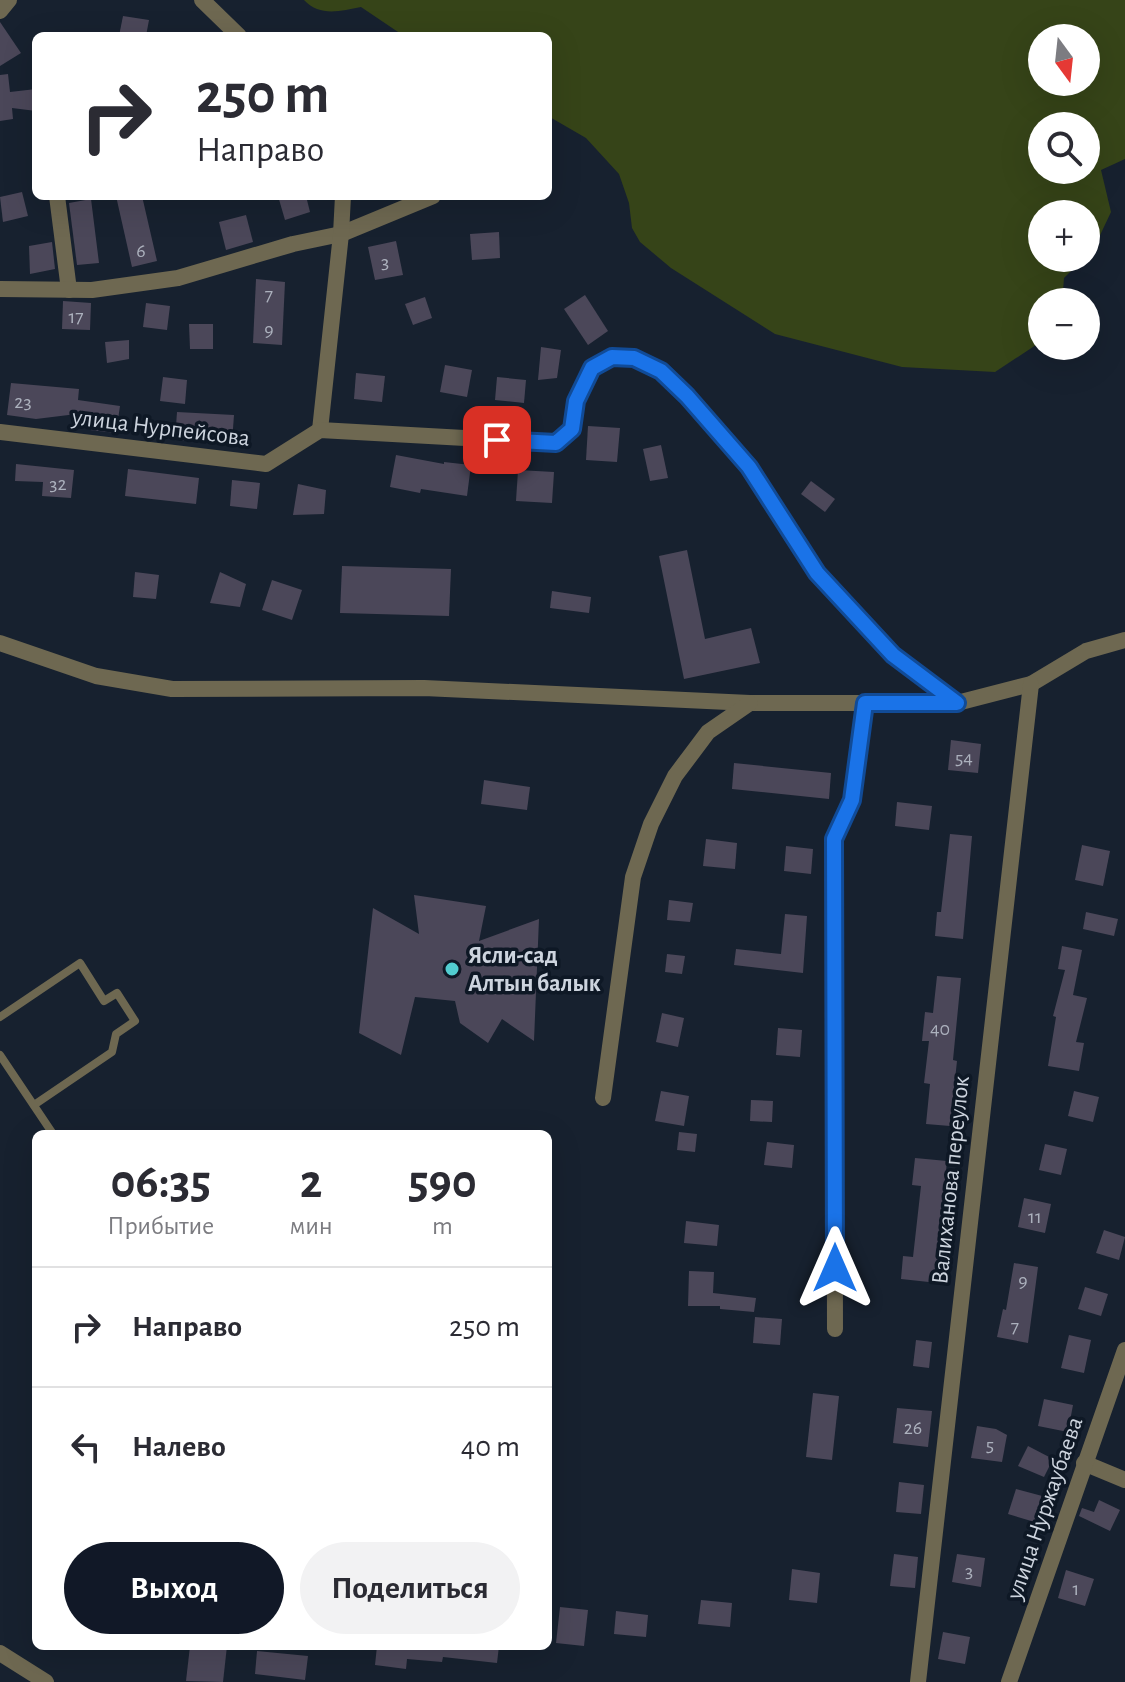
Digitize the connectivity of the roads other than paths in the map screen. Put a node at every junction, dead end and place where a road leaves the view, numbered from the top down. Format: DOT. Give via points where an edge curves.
graph roads {
  1 [pos="9,0"];
  2 [pos="202,0"];
  3 [pos="0,11"];
  4 [pos="225,29"];
  5 [pos="58,200"];
  6 [pos="343,200"];
  7 [pos="423,200"];
  8 [pos="341,234"];
  9 [pos="0,289"];
  10 [pos="69,290"];
  11 [pos="320,430"];
  12 [pos="0,432"];
  13 [pos="1125,640"];
  14 [pos="0,643"];
  15 [pos="1031,684"];
  16 [pos="750,703"];
  17 [pos="865,703"];
  18 [pos="957,703"];
  19 [pos="0,1017"];
  20 [pos="0,1055"];
  21 [pos="603,1098"];
  22 [pos="34,1105"];
  23 [pos="50,1130"];
  24 [pos="835,1329"];
  25 [pos="1125,1350"];
  26 [pos="1084,1463"];
  27 [pos="1125,1480"];
  28 [pos="0,1653"];
  29 [pos="46,1682"];
  30 [pos="918,1682"];
  31 [pos="1009,1682"];
  1 -- 3 [label="street"];
  2 -- 4 [label="street"];
  5 -- 10 [label="street"];
  6 -- 8 [label="street"];
  7 -- 8 [label="street"];
  8 -- 10 [label="street" via="178,278"];
  8 -- 11 [label="street"];
  9 -- 10 [label="street"];
  11 -- 12 [label="street, улица Нурпейсова" via="266,464"];
  11 -- 18 [label="street" via="556,443 572,429 576,401 592,368 612,357 634,358 661,371 749,467 817,573 893,655"];
  13 -- 15 [label="street" via="1086,651"];
  14 -- 16 [label="street" via="96,676 172,689 424,688"];
  15 -- 18 [label="street"];
  15 -- 30 [label="street, Валиханова переулок"];
  16 -- 17 [label="street"];
  16 -- 21 [label="street" via="708,732 675,776 651,824 633,877"];
  17 -- 18 [label="street"];
  17 -- 24 [label="street" via="852,800 834,839"];
  19 -- 22 [label="lane" via="80,963 104,1001 117,993 135,1021 116,1034 112,1052"];
  20 -- 22 [label="lane"];
  22 -- 23 [label="lane"];
  25 -- 26 [label="street, улица Нуржаубаева"];
  26 -- 27 [label="street"];
  26 -- 31 [label="street, улица Нуржаубаева"];
  28 -- 29 [label="street"];
}
